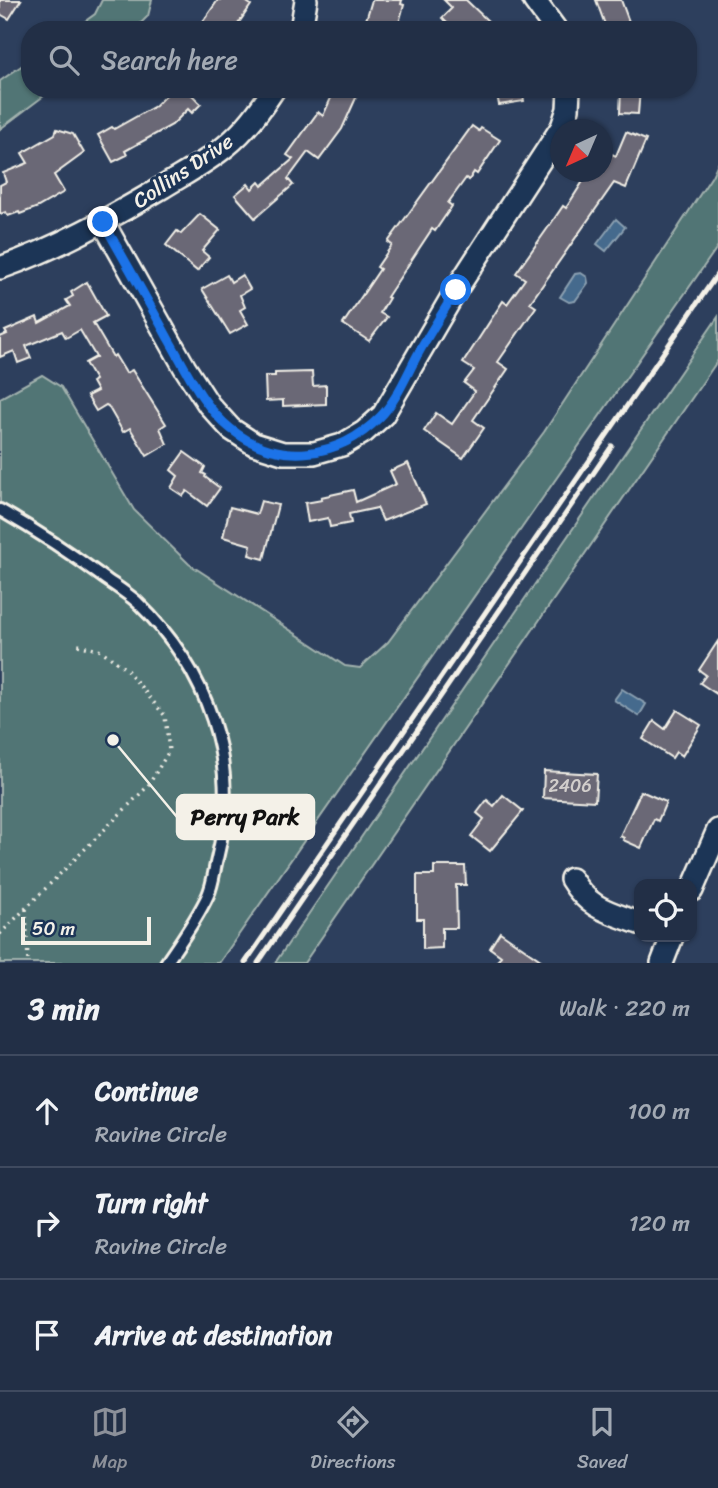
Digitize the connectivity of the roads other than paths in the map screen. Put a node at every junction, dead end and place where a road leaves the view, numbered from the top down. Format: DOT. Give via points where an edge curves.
graph roads {
  1 [pos="306,0"];
  2 [pos="534,0"];
  3 [pos="302,21"];
  4 [pos="549,21"];
  5 [pos="268,98"];
  6 [pos="569,98"];
  7 [pos="565,119"];
  8 [pos="550,147"];
  9 [pos="103,222"];
  10 [pos="0,268"];
  11 [pos="0,510"];
  12 [pos="718,830"];
  13 [pos="571,879"];
  14 [pos="697,879"];
  15 [pos="634,921"];
  16 [pos="670,942"];
  17 [pos="166,963"];
  18 [pos="662,963"];
  1 -- 3 [label="street"];
  2 -- 4 [label="street"];
  5 -- 9 [label="street, Collins Drive" via="226,147"];
  6 -- 7 [label="street"];
  8 -- 9 [label="street" via="456,290 383,415 342,445 314,453 283,453 254,444 230,429 185,368"];
  9 -- 10 [label="street, Collins Drive"];
  11 -- 17 [label="lane" via="63,547 136,602 172,643 203,690 220,739 226,795 221,842 209,892"];
  12 -- 14 [label="street"];
  13 -- 15 [label="street" via="581,895 597,907"];
  16 -- 18 [label="street"];
}
